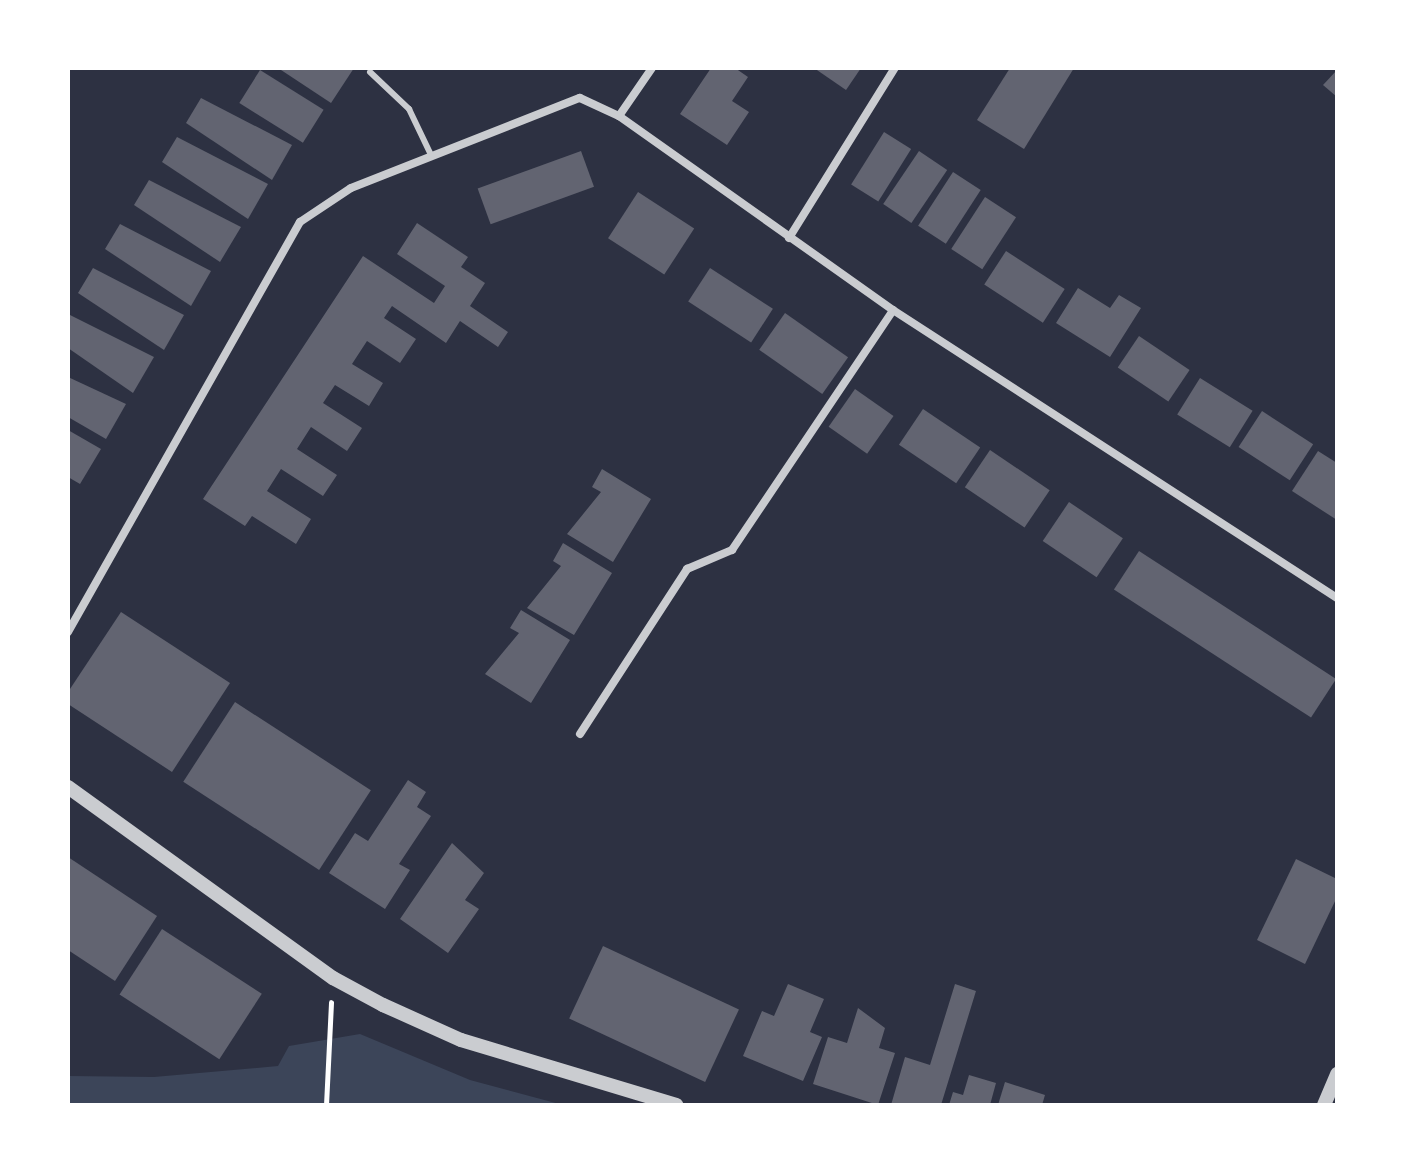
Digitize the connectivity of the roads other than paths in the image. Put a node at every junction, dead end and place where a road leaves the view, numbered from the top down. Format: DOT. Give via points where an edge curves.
graph roads {
  1 [pos="652,68"];
  2 [pos="895,68"];
  3 [pos="370,72"];
  4 [pos="619,116"];
  5 [pos="431,155"];
  6 [pos="789,238"];
  7 [pos="893,310"];
  8 [pos="1337,598"];
  9 [pos="68,632"];
  10 [pos="580,734"];
  11 [pos="68,787"];
  12 [pos="1337,1074"];
  13 [pos="676,1105"];
  14 [pos="1324,1105"];
  1 -- 4 [label="street"];
  2 -- 6 [label="street"];
  3 -- 5 [label="lane" via="409,109"];
  4 -- 5 [label="street" via="580,98"];
  4 -- 6 [label="street"];
  5 -- 9 [label="street" via="351,188 300,222"];
  6 -- 7 [label="street"];
  7 -- 8 [label="street"];
  7 -- 10 [label="street" via="732,550 687,569"];
  11 -- 13 [label="street" via="333,978 461,1040"];
  12 -- 14 [label="street"];
}
